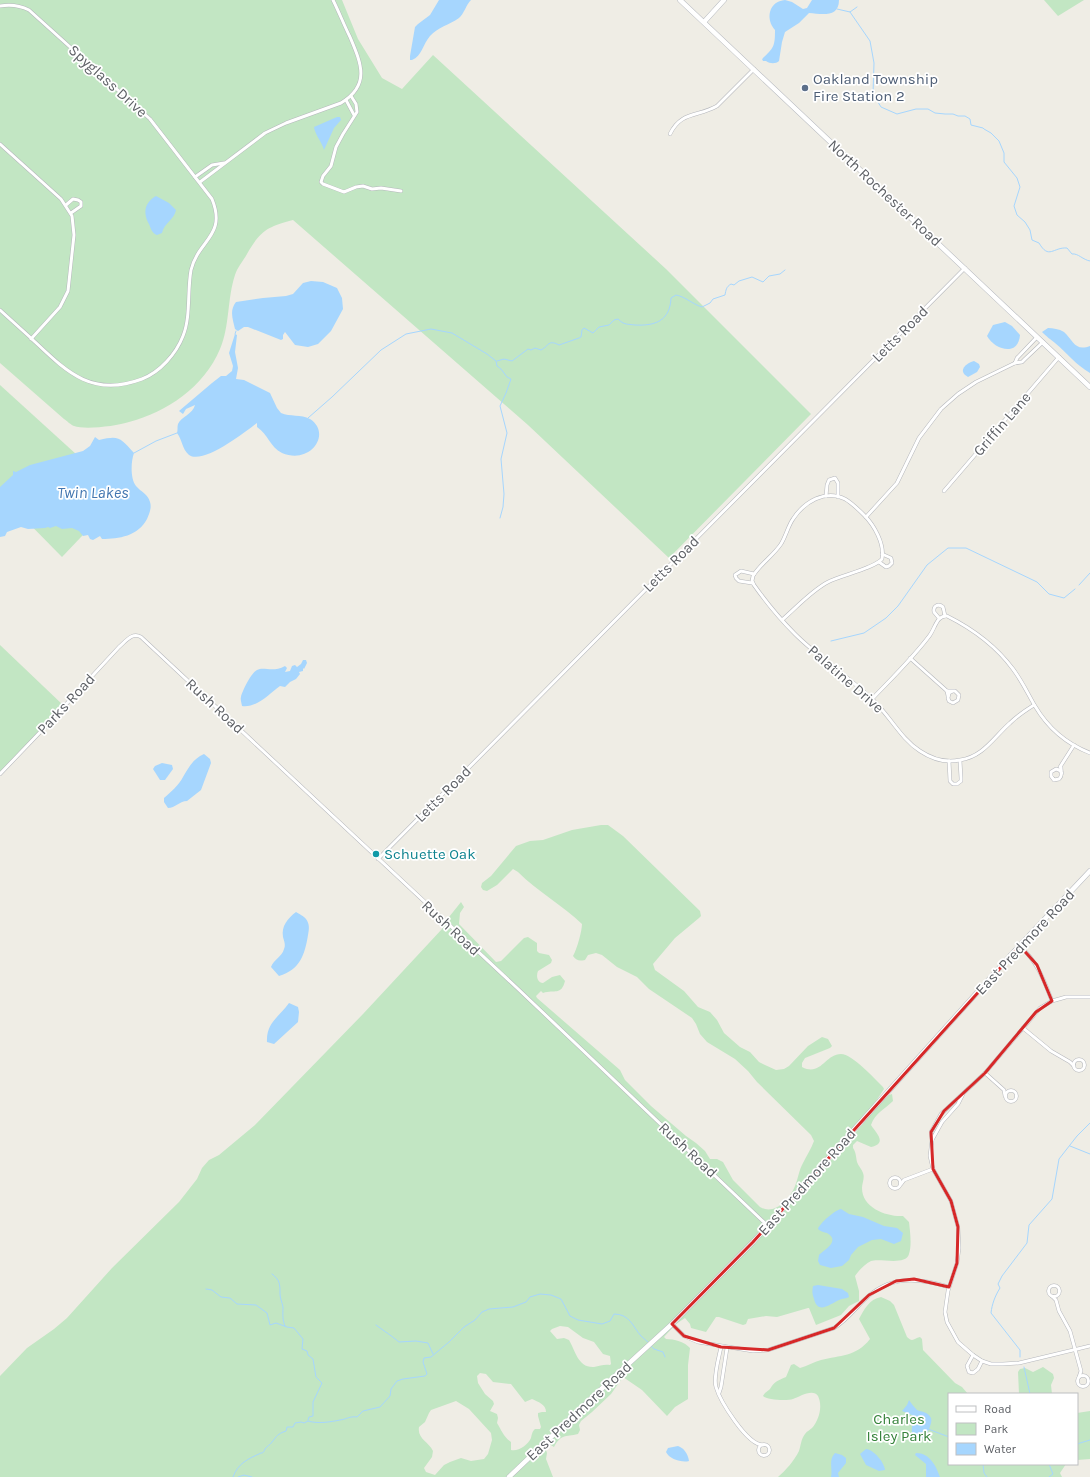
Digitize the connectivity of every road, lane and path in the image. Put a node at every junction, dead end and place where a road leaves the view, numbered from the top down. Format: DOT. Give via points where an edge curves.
graph roads {
  1 [pos="333,0"];
  2 [pos="680,0"];
  3 [pos="724,0"];
  4 [pos="0,6"];
  5 [pos="704,22"];
  6 [pos="754,69"];
  7 [pos="351,96"];
  8 [pos="346,100"];
  9 [pos="354,115"];
  10 [pos="670,134"];
  11 [pos="0,144"];
  12 [pos="225,162"];
  13 [pos="195,177"];
  14 [pos="200,182"];
  15 [pos="401,191"];
  16 [pos="66,205"];
  17 [pos="71,214"];
  18 [pos="964,268"];
  19 [pos="0,310"];
  20 [pos="1037,337"];
  21 [pos="32,338"];
  22 [pos="1043,342"];
  23 [pos="1059,357"];
  24 [pos="1015,363"];
  25 [pos="1090,387"];
  26 [pos="944,490"];
  27 [pos="826,496"];
  28 [pos="838,497"];
  29 [pos="866,517"];
  30 [pos="882,554"];
  31 [pos="879,562"];
  32 [pos="754,574"];
  33 [pos="752,583"];
  34 [pos="945,616"];
  35 [pos="939,618"];
  36 [pos="782,620"];
  37 [pos="132,636"];
  38 [pos="910,658"];
  39 [pos="947,691"];
  40 [pos="953,691"];
  41 [pos="948,696"];
  42 [pos="872,699"];
  43 [pos="1034,705"];
  44 [pos="1074,745"];
  45 [pos="1090,753"];
  46 [pos="949,761"];
  47 [pos="960,761"];
  48 [pos="1061,767"];
  49 [pos="1056,769"];
  50 [pos="1062,773"];
  51 [pos="0,774"];
  52 [pos="378,859"];
  53 [pos="1090,871"];
  54 [pos="1020,946"];
  55 [pos="1090,997"];
  56 [pos="1052,1001"];
  57 [pos="1023,1028"];
  58 [pos="1076,1060"];
  59 [pos="1070,1062"];
  60 [pos="1074,1066"];
  61 [pos="985,1073"];
  62 [pos="1004,1090"];
  63 [pos="1010,1091"];
  64 [pos="963,1094"];
  65 [pos="1006,1096"];
  66 [pos="932,1140"];
  67 [pos="933,1169"];
  68 [pos="898,1178"];
  69 [pos="904,1180"];
  70 [pos="900,1184"];
  71 [pos="768,1226"];
  72 [pos="949,1287"];
  73 [pos="1058,1294"];
  74 [pos="1052,1296"];
  75 [pos="1056,1300"];
  76 [pos="672,1324"];
  77 [pos="1090,1346"];
  78 [pos="720,1347"];
  79 [pos="727,1348"];
  80 [pos="1075,1349"];
  81 [pos="973,1355"];
  82 [pos="982,1361"];
  83 [pos="717,1368"];
  84 [pos="724,1369"];
  85 [pos="1081,1371"];
  86 [pos="1085,1375"];
  87 [pos="1079,1377"];
  88 [pos="719,1393"];
  89 [pos="757,1444"];
  90 [pos="763,1445"];
  91 [pos="758,1450"];
  92 [pos="509,1477"];
  1 -- 7 [label="street" via="361,65 358,85"];
  2 -- 5 [label="street, North Rochester Road"];
  3 -- 5 [label="street"];
  4 -- 13 [label="street, Spyglass Drive" via="22,7 36,15 150,119"];
  5 -- 6 [label="street, North Rochester Road"];
  6 -- 10 [label="street" via="717,106 681,119"];
  6 -- 18 [label="street, North Rochester Road"];
  7 -- 8 [label="street"];
  7 -- 9 [label="street" via="358,109"];
  8 -- 9 [label="street"];
  8 -- 12 [label="street" via="273,129"];
  9 -- 15 [label="street" via="321,182 344,192 359,186"];
  11 -- 16 [label="street"];
  12 -- 13 [label="street" via="212,165"];
  12 -- 14 [label="street"];
  13 -- 14 [label="street, Spyglass Drive"];
  14 -- 21 [label="street, Spyglass Drive" via="212,199 217,220 215,230 195,260 183,336 177,349 156,371 150,376 126,384 95,384 65,370"];
  16 -- 17 [label="street"];
  16 -- 17 [label="street" via="73,199 81,202 81,206"];
  17 -- 21 [label="street" via="74,235 68,291 60,307"];
  18 -- 20 [label="street, North Rochester Road"];
  18 -- 52 [label="street, Letts Road"];
  19 -- 21 [label="street, Spyglass Drive"];
  20 -- 22 [label="street, North Rochester Road"];
  20 -- 24 [label="street"];
  22 -- 23 [label="street, North Rochester Road"];
  22 -- 24 [label="street" via="1022,362"];
  23 -- 25 [label="street, North Rochester Road"];
  23 -- 26 [label="street, Griffin Lane"];
  24 -- 29 [label="street" via="976,382 941,409 919,438 897,483"];
  27 -- 28 [label="street"];
  27 -- 28 [label="street" via="829,480 835,478 838,483"];
  27 -- 32 [label="street" via="812,500 799,511 790,522 778,548"];
  28 -- 29 [label="street" via="852,504"];
  29 -- 30 [label="street" via="877,532"];
  30 -- 31 [label="street"];
  30 -- 31 [label="street" via="891,558 892,563 886,567"];
  31 -- 36 [label="street" via="823,585"];
  32 -- 33 [label="street"];
  32 -- 33 [label="street, Palatine Drive" via="741,570 735,575 738,581"];
  33 -- 36 [label="street, Palatine Drive"];
  34 -- 35 [label="street"];
  34 -- 35 [label="street" via="943,606 936,606 934,612"];
  34 -- 43 [label="street" via="972,629 995,649 1013,669"];
  35 -- 38 [label="street" via="930,636"];
  36 -- 42 [label="street, Palatine Drive" via="811,649"];
  37 -- 51 [label="street, Parks Road"];
  37 -- 52 [label="street, Rush Road" via="136,635 148,643"];
  38 -- 39 [label="street"];
  38 -- 42 [label="street"];
  39 -- 40 [label="street"];
  39 -- 41 [label="street"];
  40 -- 41 [label="street"];
  40 -- 41 [label="street" via="958,693 958,700 951,702"];
  42 -- 46 [label="street, Palatine Drive" via="918,750 934,759"];
  43 -- 44 [label="street" via="1047,724"];
  43 -- 47 [label="street, Palatine Drive" via="1009,723 985,749"];
  44 -- 45 [label="street"];
  44 -- 48 [label="street"];
  46 -- 47 [label="street, Palatine Drive"];
  46 -- 47 [label="street" via="950,781 953,784 961,781"];
  48 -- 49 [label="street"];
  48 -- 50 [label="street"];
  49 -- 50 [label="street"];
  49 -- 50 [label="street" via="1052,770 1051,774 1054,780 1059,779"];
  52 -- 71 [label="street, Rush Road"];
  53 -- 54 [label="street, East Predmore Road"];
  54 -- 56 [label="street" via="1037,965"];
  54 -- 71 [label="street, East Predmore Road"];
  55 -- 56 [label="street" via="1066,997"];
  56 -- 57 [label="street" via="1040,1008"];
  57 -- 59 [label="street" via="1051,1052"];
  57 -- 61 [label="street"];
  58 -- 59 [label="street"];
  58 -- 60 [label="street"];
  58 -- 60 [label="street" via="1083,1060 1084,1067 1080,1070"];
  59 -- 60 [label="street"];
  61 -- 62 [label="street"];
  61 -- 64 [label="street"];
  62 -- 63 [label="street"];
  62 -- 65 [label="street"];
  63 -- 65 [label="street"];
  63 -- 65 [label="street" via="1016,1094 1015,1101 1008,1101"];
  64 -- 66 [label="street"];
  64 -- 66 [label="street" via="938,1118 931,1132"];
  66 -- 67 [label="street" via="930,1156"];
  67 -- 69 [label="street"];
  67 -- 72 [label="street" via="951,1202 958,1226 957,1262"];
  68 -- 69 [label="street"];
  68 -- 70 [label="street"];
  68 -- 70 [label="street" via="892,1179 890,1184 895,1188"];
  69 -- 70 [label="street"];
  71 -- 76 [label="street, East Predmore Road"];
  72 -- 79 [label="street" via="914,1279 896,1281 869,1295 834,1328 768,1350"];
  72 -- 81 [label="street" via="945,1312 947,1322 958,1342"];
  73 -- 74 [label="street"];
  73 -- 74 [label="street" via="1059,1289 1053,1285 1048,1290"];
  73 -- 75 [label="street"];
  74 -- 75 [label="street"];
  75 -- 80 [label="street"];
  76 -- 78 [label="street" via="684,1336 694,1341"];
  76 -- 92 [label="street, East Predmore Road"];
  77 -- 80 [label="street"];
  78 -- 79 [label="street"];
  78 -- 83 [label="street"];
  79 -- 84 [label="street"];
  80 -- 82 [label="street" via="1012,1364"];
  80 -- 85 [label="street"];
  81 -- 82 [label="street"];
  81 -- 82 [label="street" via="967,1366 969,1372 977,1371"];
  83 -- 84 [label="street"];
  83 -- 88 [label="street" via="716,1388"];
  84 -- 88 [label="street"];
  85 -- 86 [label="street"];
  85 -- 87 [label="street"];
  86 -- 87 [label="street"];
  86 -- 87 [label="street" via="1088,1381 1084,1386 1079,1384"];
  88 -- 89 [label="street" via="726,1409 740,1428"];
  89 -- 90 [label="street"];
  89 -- 91 [label="street"];
  90 -- 91 [label="street"];
  90 -- 91 [label="street" via="768,1446 769,1453 766,1456 759,1454"];
}
